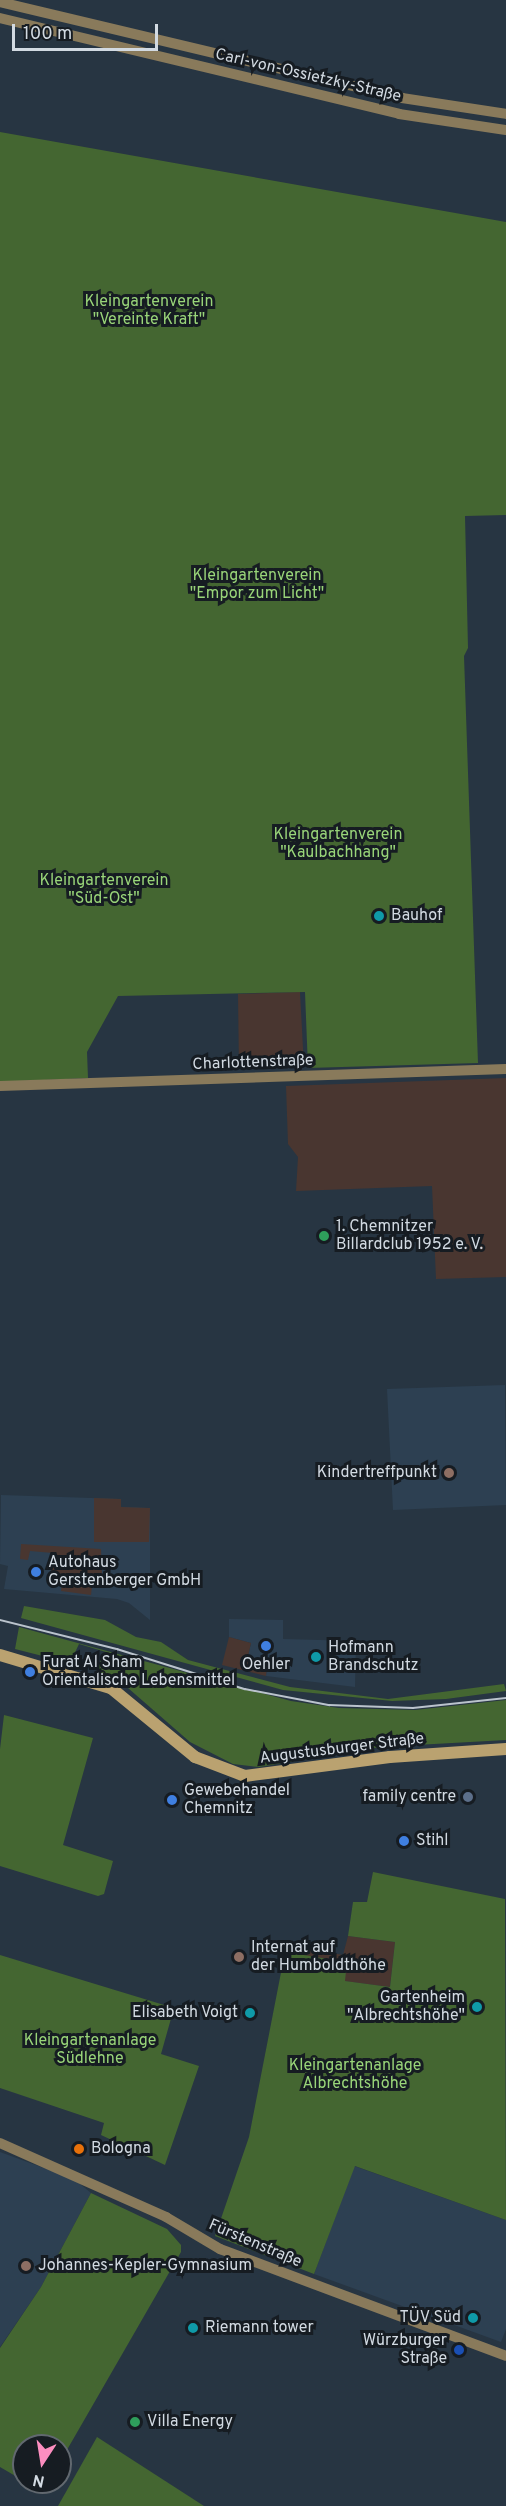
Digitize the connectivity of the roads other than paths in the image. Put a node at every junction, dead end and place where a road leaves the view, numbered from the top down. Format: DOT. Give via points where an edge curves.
graph roads {
  1 [pos="0,2"];
  2 [pos="0,18"];
  3 [pos="506,114"];
  4 [pos="506,130"];
  5 [pos="506,1069"];
  6 [pos="0,1086"];
  7 [pos="0,1655"];
  8 [pos="506,1749"];
  9 [pos="0,2143"];
  10 [pos="506,2356"];
  1 -- 3 [label="street, Carl-von-Ossietzky-Straße" via="402,98"];
  2 -- 4 [label="street, Carl-von-Ossietzky-Straße" via="399,114"];
  5 -- 6 [label="street, Charlottenstraße"];
  7 -- 8 [label="main road, Augustusburger Straße" via="111,1688 195,1757 245,1776 390,1756"];
  9 -- 10 [label="street, Fürstenstraße" via="166,2217 215,2247"];
}
